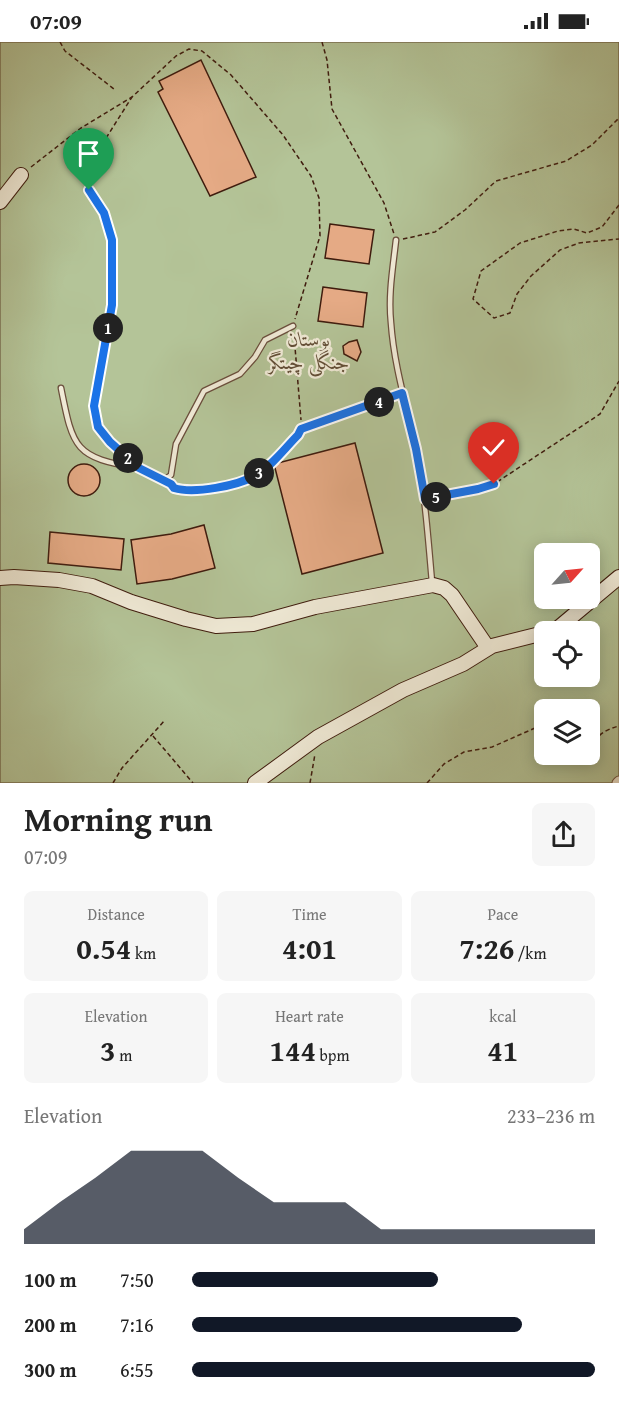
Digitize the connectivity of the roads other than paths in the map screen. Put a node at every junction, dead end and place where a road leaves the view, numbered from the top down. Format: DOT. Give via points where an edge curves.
graph roads {
  1 [pos="21,175"];
  2 [pos="0,202"];
  3 [pos="396,240"];
  4 [pos="292,326"];
  5 [pos="61,388"];
  6 [pos="402,393"];
  7 [pos="301,429"];
  8 [pos="139,468"];
  9 [pos="164,480"];
  10 [pos="0,578"];
  11 [pos="619,578"];
  12 [pos="433,585"];
  13 [pos="567,621"];
  14 [pos="534,636"];
  15 [pos="489,648"];
  16 [pos="255,783"];
  1 -- 2 [label="street"];
  3 -- 6 [label="lane" via="391,323"];
  4 -- 9 [label="lane" via="265,340 240,374 204,392 176,444 171,475"];
  5 -- 8 [label="lane" via="76,444 107,463"];
  6 -- 7 [label="lane"];
  6 -- 12 [label="lane" via="425,499"];
  10 -- 12 [label="street" via="59,580 92,586 142,606 216,626 253,624"];
  11 -- 13 [label="street"];
  12 -- 15 [label="street" via="452,595"];
  14 -- 15 [label="street"];
  15 -- 16 [label="street" via="318,737"];
}
